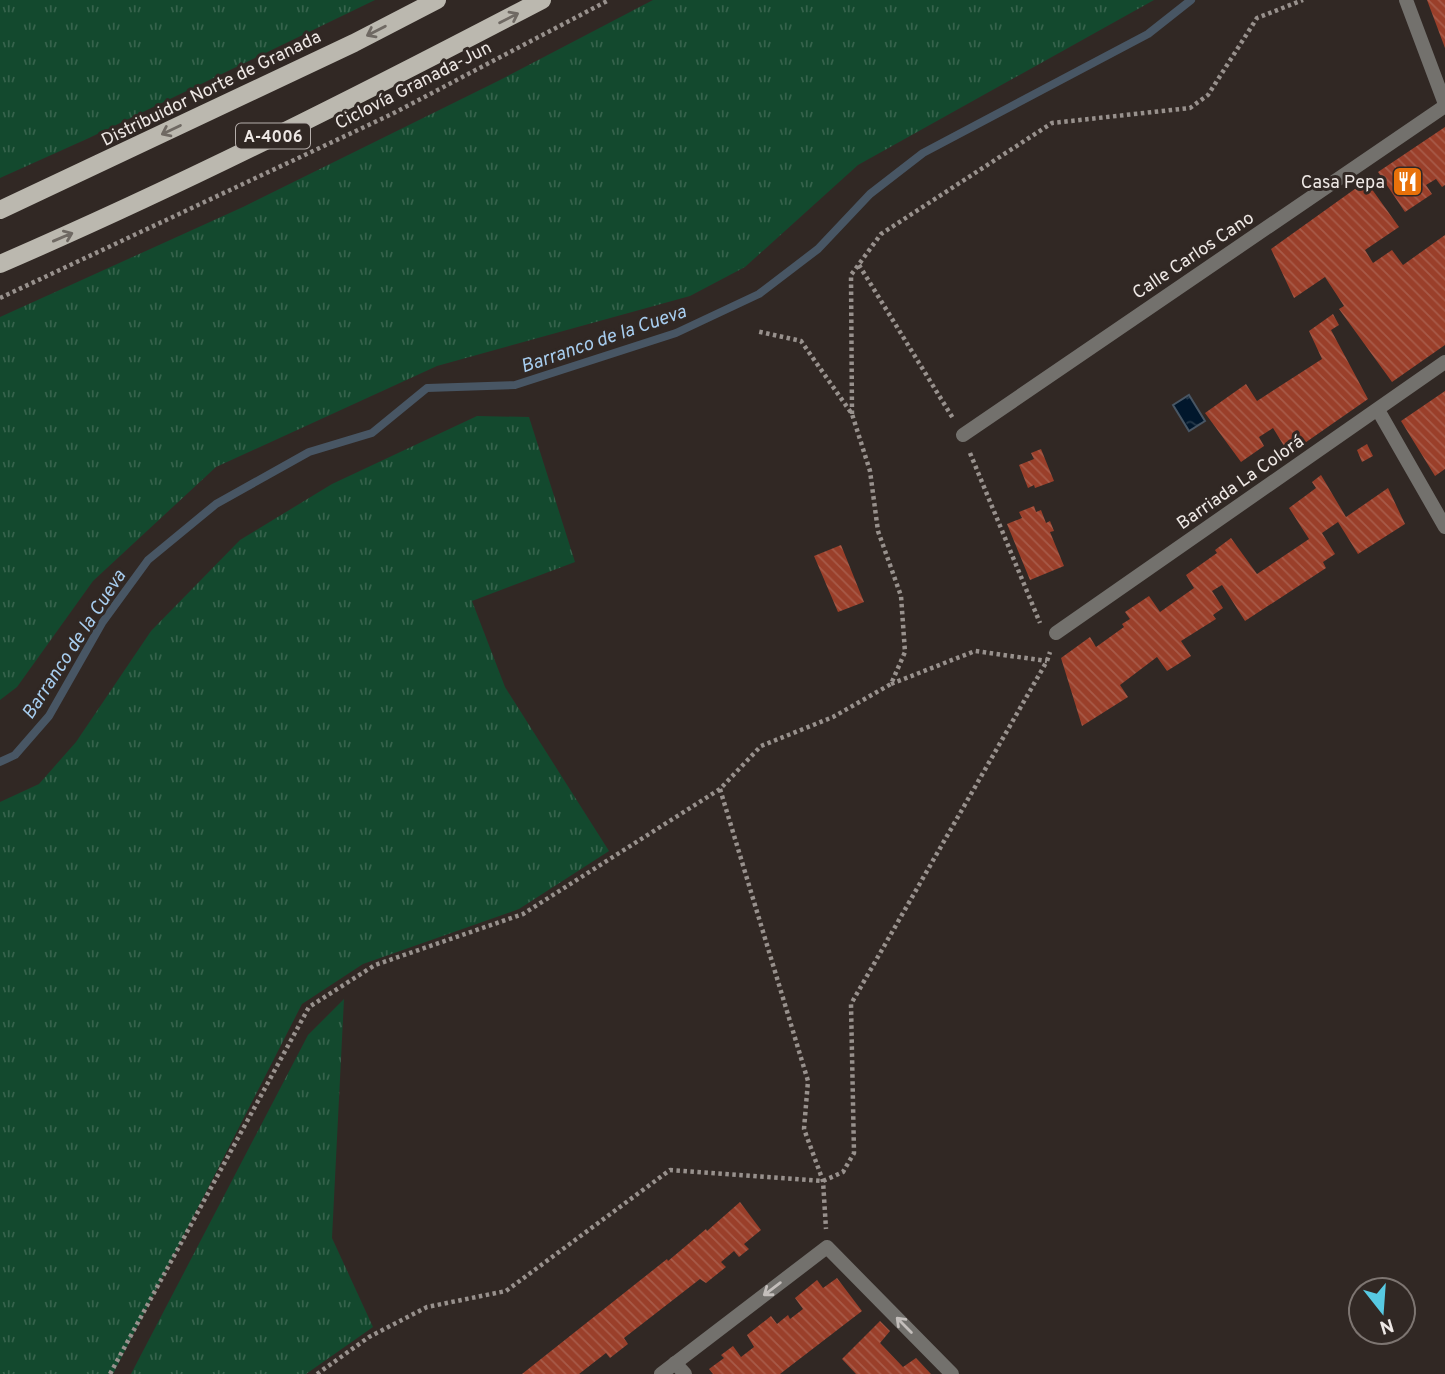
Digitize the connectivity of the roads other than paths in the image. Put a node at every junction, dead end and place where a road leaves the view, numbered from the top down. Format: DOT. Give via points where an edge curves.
graph roads {
  1 [pos="437,0"];
  2 [pos="542,0"];
  3 [pos="1406,0"];
  4 [pos="1445,105"];
  5 [pos="0,210"];
  6 [pos="0,264"];
  7 [pos="1445,362"];
  8 [pos="1378,410"];
  9 [pos="963,435"];
  10 [pos="1445,527"];
  11 [pos="1056,633"];
  12 [pos="680,1368"];
  13 [pos="661,1374"];
  14 [pos="952,1374"];
  1 -- 5 [label="main road, Distribuidor Norte de Granada / A-4006, one-way"];
  6 -- 2 [label="main road, A-4006, one-way" via="397,76"];
  3 -- 4 [label="street, Calle Carlos Cano"];
  4 -- 9 [label="street, Calle Carlos Cano"];
  7 -- 8 [label="street, Barriada La Colorá"];
  8 -- 10 [label="street"];
  8 -- 11 [label="street, Barriada La Colorá"];
  12 -- 13 [label="street"];
  14 -- 12 [label="street, one-way" via="827,1247"];
}
